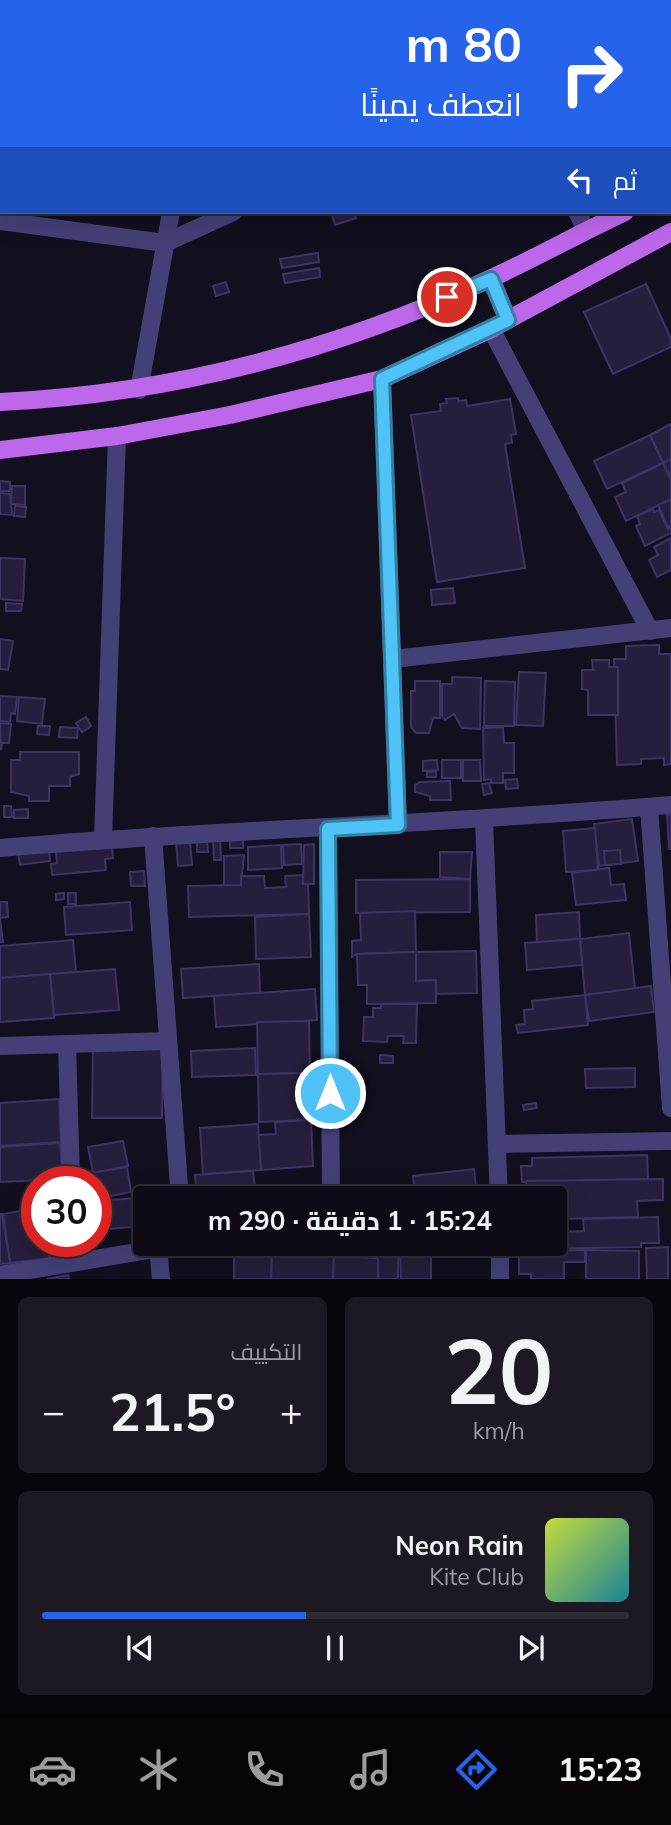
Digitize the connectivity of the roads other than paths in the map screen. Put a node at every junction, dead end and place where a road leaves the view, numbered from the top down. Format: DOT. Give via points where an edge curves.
graph roads {
  1 [pos="171,214"];
  2 [pos="229,214"];
  3 [pos="578,214"];
  4 [pos="621,214"];
  5 [pos="0,221"];
  6 [pos="586,230"];
  7 [pos="669,237"];
  8 [pos="165,243"];
  9 [pos="491,279"];
  10 [pos="508,320"];
  11 [pos="491,329"];
  12 [pos="382,379"];
  13 [pos="139,390"];
  14 [pos="0,402"];
  15 [pos="117,436"];
  16 [pos="0,450"];
  17 [pos="671,628"];
  18 [pos="650,631"];
  19 [pos="393,659"];
  20 [pos="671,805"];
  21 [pos="649,807"];
  22 [pos="484,820"];
  23 [pos="398,825"];
  24 [pos="328,829"];
  25 [pos="153,836"];
  26 [pos="103,839"];
  27 [pos="0,848"];
  28 [pos="168,1041"];
  29 [pos="66,1044"];
  30 [pos="0,1046"];
  31 [pos="671,1108"];
  32 [pos="671,1141"];
  33 [pos="499,1144"];
  34 [pos="70,1166"];
  35 [pos="179,1186"];
  36 [pos="331,1186"];
  37 [pos="499,1186"];
  38 [pos="133,1251"];
  39 [pos="159,1256"];
  40 [pos="500,1256"];
  41 [pos="74,1257"];
  42 [pos="74,1261"];
  43 [pos="0,1275"];
  44 [pos="161,1279"];
  45 [pos="500,1279"];
  1 -- 8 [label="street"];
  2 -- 8 [label="street"];
  3 -- 6 [label="street"];
  4 -- 6 [label="main road"];
  5 -- 8 [label="street"];
  6 -- 9 [label="main road"];
  7 -- 10 [label="main road"];
  8 -- 13 [label="street"];
  9 -- 10 [label="main road"];
  9 -- 13 [label="main road" via="359,332 247,366"];
  10 -- 11 [label="main road"];
  11 -- 12 [label="main road"];
  11 -- 18 [label="street"];
  12 -- 15 [label="main road"];
  12 -- 19 [label="street"];
  13 -- 14 [label="main road"];
  15 -- 16 [label="main road"];
  15 -- 26 [label="street"];
  17 -- 18 [label="street"];
  18 -- 19 [label="street"];
  19 -- 23 [label="street"];
  20 -- 21 [label="street"];
  21 -- 22 [label="street"];
  21 -- 31 [label="street"];
  22 -- 23 [label="street"];
  22 -- 33 [label="street"];
  23 -- 24 [label="street"];
  24 -- 25 [label="street"];
  24 -- 36 [label="street"];
  25 -- 26 [label="street"];
  25 -- 28 [label="street"];
  26 -- 27 [label="street"];
  28 -- 29 [label="street"];
  28 -- 35 [label="street"];
  29 -- 30 [label="street"];
  29 -- 34 [label="street"];
  32 -- 33 [label="street"];
  33 -- 37 [label="street"];
  38 -- 42 [label="street"];
  39 -- 44 [label="street"];
  40 -- 45 [label="street"];
  41 -- 42 [label="street"];
  42 -- 43 [label="street"];
}
